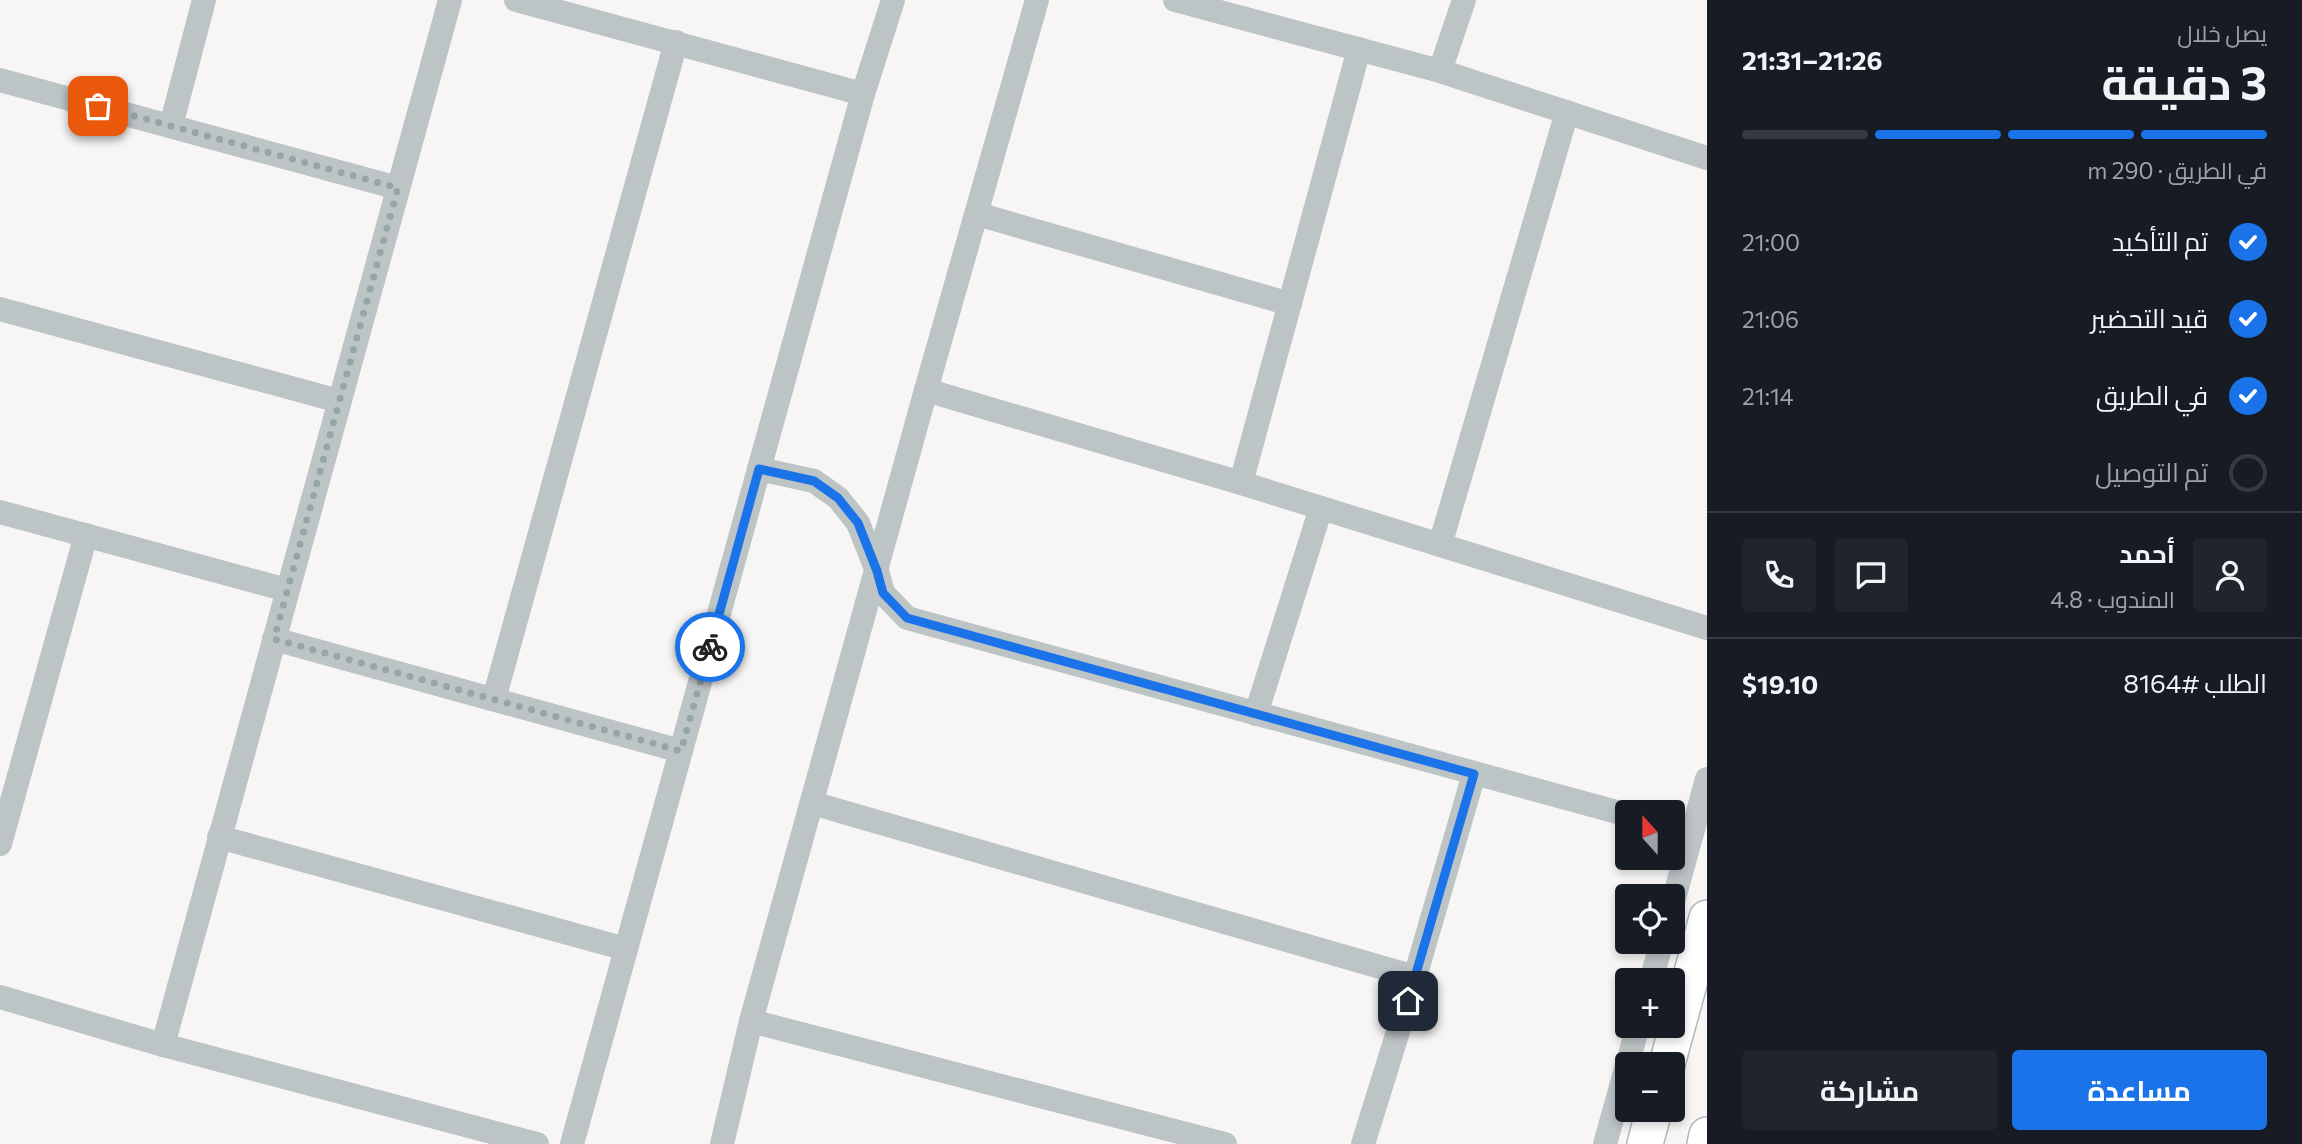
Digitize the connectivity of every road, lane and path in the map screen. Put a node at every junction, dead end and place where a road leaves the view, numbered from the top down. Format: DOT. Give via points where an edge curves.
graph roads {
  1 [pos="204,0"];
  2 [pos="450,0"];
  3 [pos="516,0"];
  4 [pos="893,0"];
  5 [pos="1037,0"];
  6 [pos="1175,0"];
  7 [pos="1464,0"];
  8 [pos="676,41"];
  9 [pos="1359,49"];
  10 [pos="1440,71"];
  11 [pos="0,80"];
  12 [pos="863,94"];
  13 [pos="1567,112"];
  14 [pos="171,126"];
  15 [pos="1707,158"];
  16 [pos="398,188"];
  17 [pos="977,214"];
  18 [pos="1290,304"];
  19 [pos="0,309"];
  20 [pos="926,390"];
  21 [pos="339,401"];
  22 [pos="759,469"];
  23 [pos="1241,483"];
  24 [pos="1321,508"];
  25 [pos="0,512"];
  26 [pos="86,535"];
  27 [pos="1440,545"];
  28 [pos="877,571"];
  29 [pos="287,590"];
  30 [pos="1707,628"];
  31 [pos="274,639"];
  32 [pos="494,699"];
  33 [pos="1256,714"];
  34 [pos="681,751"];
  35 [pos="1474,774"];
  36 [pos="1707,779"];
  37 [pos="812,803"];
  38 [pos="1615,812"];
  39 [pos="1685,824"];
  40 [pos="219,837"];
  41 [pos="0,844"];
  42 [pos="1707,918"];
  43 [pos="626,949"];
  44 [pos="1415,977"];
  45 [pos="0,997"];
  46 [pos="751,1021"];
  47 [pos="1635,1038"];
  48 [pos="163,1045"];
  49 [pos="1670,1052"];
  50 [pos="1651,1122"];
  51 [pos="1707,1135"];
  52 [pos="537,1144"];
  53 [pos="572,1144"];
  54 [pos="722,1144"];
  55 [pos="1226,1144"];
  56 [pos="1363,1144"];
  57 [pos="1605,1144"];
  58 [pos="1645,1144"];
  59 [pos="1705,1144"];
  1 -- 14 [label="street"];
  2 -- 16 [label="street"];
  3 -- 8 [label="street"];
  4 -- 12 [label="street"];
  5 -- 17 [label="street"];
  6 -- 9 [label="street"];
  7 -- 10 [label="street"];
  8 -- 12 [label="street"];
  8 -- 32 [label="street"];
  9 -- 10 [label="street"];
  9 -- 18 [label="street"];
  10 -- 13 [label="street"];
  11 -- 14 [label="street"];
  12 -- 22 [label="street"];
  13 -- 15 [label="street"];
  13 -- 27 [label="street"];
  14 -- 16 [label="street"];
  16 -- 21 [label="street"];
  17 -- 18 [label="street"];
  17 -- 20 [label="street"];
  18 -- 23 [label="street"];
  19 -- 21 [label="street"];
  20 -- 23 [label="street"];
  20 -- 28 [label="street"];
  21 -- 29 [label="street"];
  22 -- 28 [label="street" via="814,481 838,498 858,523"];
  22 -- 34 [label="street"];
  23 -- 24 [label="street"];
  24 -- 27 [label="street"];
  24 -- 33 [label="street"];
  25 -- 26 [label="street"];
  26 -- 29 [label="street"];
  26 -- 41 [label="street"];
  27 -- 30 [label="street"];
  28 -- 33 [label="street" via="883,593 907,618"];
  28 -- 37 [label="street"];
  29 -- 31 [label="street"];
  31 -- 32 [label="street"];
  31 -- 40 [label="street"];
  32 -- 34 [label="street"];
  33 -- 35 [label="street"];
  34 -- 43 [label="street"];
  35 -- 38 [label="street"];
  35 -- 44 [label="street"];
  36 -- 39 [label="street"];
  37 -- 44 [label="street"];
  37 -- 46 [label="street"];
  40 -- 43 [label="street"];
  40 -- 48 [label="street"];
  42 -- 49 [label="street"];
  43 -- 53 [label="street"];
  44 -- 56 [label="street"];
  45 -- 48 [label="street"];
  46 -- 54 [label="street"];
  46 -- 55 [label="street"];
  47 -- 57 [label="street"];
  48 -- 52 [label="street"];
  50 -- 58 [label="street"];
  51 -- 59 [label="street"];
}
